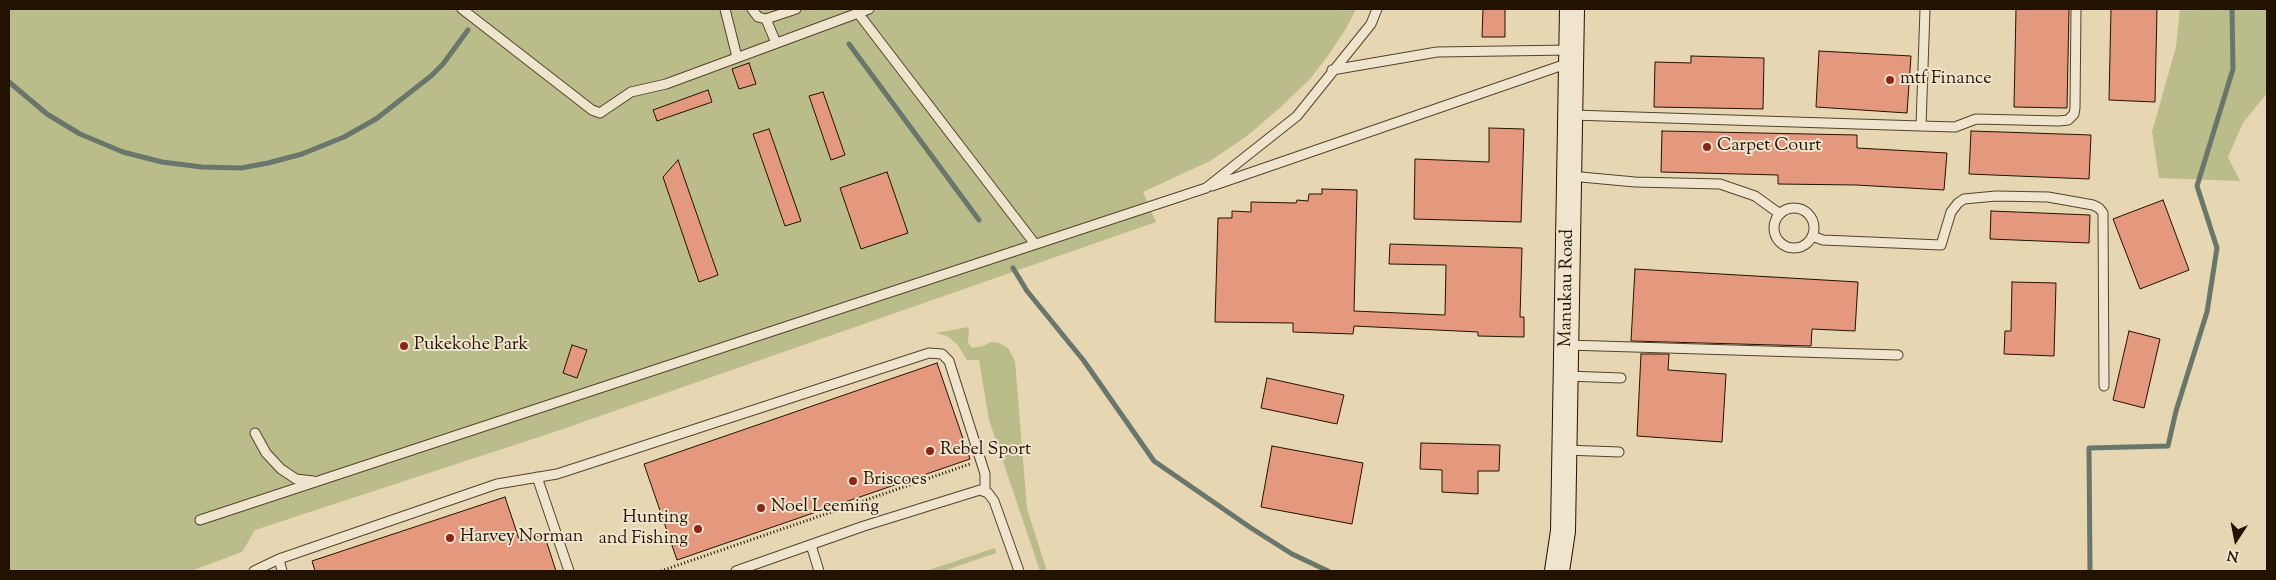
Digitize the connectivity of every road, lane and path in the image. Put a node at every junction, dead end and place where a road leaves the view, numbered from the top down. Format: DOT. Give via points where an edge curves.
graph roads {
  1 [pos="462,9"];
  2 [pos="725,9"];
  3 [pos="752,9"];
  4 [pos="796,9"];
  5 [pos="869,9"];
  6 [pos="1377,9"];
  7 [pos="1572,9"];
  8 [pos="1925,9"];
  9 [pos="2076,9"];
  10 [pos="858,13"];
  11 [pos="766,19"];
  12 [pos="776,43"];
  13 [pos="1571,56"];
  14 [pos="737,57"];
  15 [pos="1332,70"];
  16 [pos="1570,115"];
  17 [pos="1921,126"];
  18 [pos="1570,176"];
  19 [pos="1206,188"];
  20 [pos="1780,214"];
  21 [pos="1812,236"];
  22 [pos="1035,244"];
  23 [pos="1567,345"];
  24 [pos="1898,355"];
  25 [pos="1566,376"];
  26 [pos="1621,378"];
  27 [pos="2104,386"];
  28 [pos="255,433"];
  29 [pos="1565,450"];
  30 [pos="1619,452"];
  31 [pos="971,464"];
  32 [pos="537,477"];
  33 [pos="316,482"];
  34 [pos="984,491"];
  35 [pos="200,520"];
  36 [pos="811,545"];
  37 [pos="279,559"];
  38 [pos="1559,570"];
  39 [pos="254,571"];
  40 [pos="282,571"];
  41 [pos="569,571"];
  42 [pos="661,571"];
  43 [pos="736,571"];
  44 [pos="819,571"];
  45 [pos="1019,571"];
  1 -- 14 [label="lane" via="600,113 625,95 666,84"];
  2 -- 14 [label="lane"];
  3 -- 11 [label="lane" via="758,18"];
  4 -- 11 [label="lane"];
  5 -- 10 [label="lane"];
  6 -- 15 [label="lane" via="1371,24"];
  7 -- 13 [label="main road, Manukau Road"];
  8 -- 17 [label="lane"];
  9 -- 17 [label="lane" via="2075,108 2068,120 1976,119 1955,128"];
  10 -- 12 [label="lane"];
  10 -- 22 [label="lane"];
  11 -- 12 [label="lane"];
  12 -- 14 [label="lane"];
  13 -- 15 [label="lane" via="1540,49 1437,52"];
  13 -- 16 [label="main road, Manukau Road"];
  13 -- 19 [label="lane"];
  15 -- 19 [label="lane" via="1297,116"];
  16 -- 17 [label="lane"];
  16 -- 18 [label="main road, Manukau Road"];
  18 -- 20 [label="lane" via="1635,182 1720,184 1755,196"];
  18 -- 23 [label="main road, Manukau Road"];
  19 -- 22 [label="lane"];
  20 -- 21 [label="lane" via="1792,208 1805,212 1813,222"];
  20 -- 21 [label="lane" via="1774,226 1777,239 1782,244 1802,246"];
  21 -- 27 [label="lane" via="1823,240 1941,245 1951,212 1964,199 2048,197 2099,208 2103,214"];
  22 -- 33 [label="lane"];
  23 -- 24 [label="lane"];
  23 -- 25 [label="main road, Manukau Road"];
  25 -- 26 [label="lane"];
  25 -- 29 [label="main road, Manukau Road"];
  28 -- 33 [label="lane" via="266,453 281,469 296,478"];
  29 -- 30 [label="lane"];
  29 -- 38 [label="main road, Manukau Road"];
  31 -- 42 [label="path"];
  32 -- 34 [label="lane" via="557,474 935,353 942,354 949,361 985,474"];
  32 -- 37 [label="lane" via="497,484"];
  32 -- 41 [label="lane"];
  33 -- 35 [label="lane"];
  34 -- 36 [label="lane" via="960,494"];
  34 -- 45 [label="lane" via="994,501"];
  36 -- 43 [label="lane"];
  36 -- 44 [label="lane"];
  37 -- 39 [label="lane"];
  37 -- 40 [label="lane"];
}
